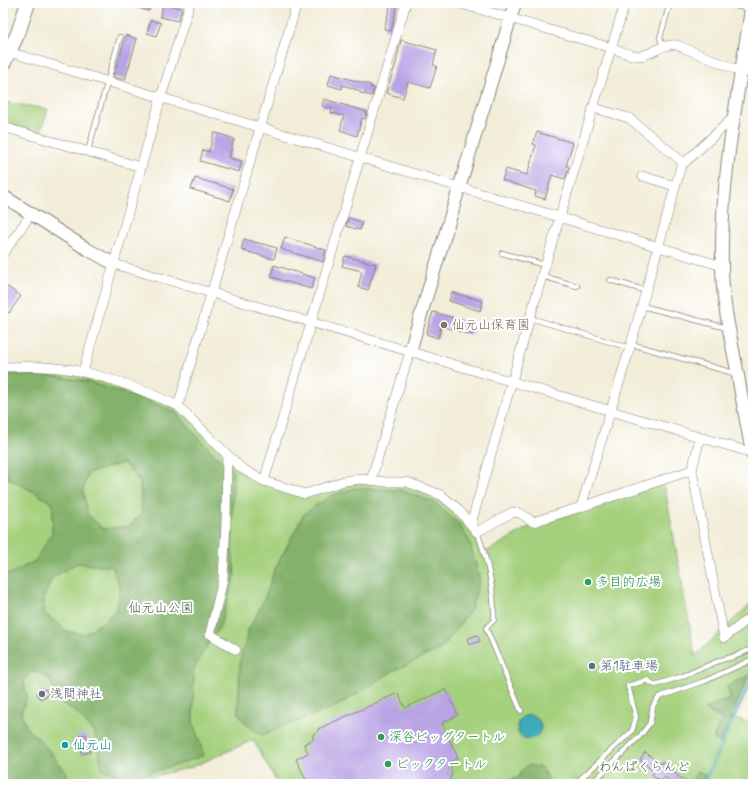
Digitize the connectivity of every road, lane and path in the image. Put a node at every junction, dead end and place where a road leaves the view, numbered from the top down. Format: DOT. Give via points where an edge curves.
graph roads {
  1 [pos="28,3"];
  2 [pos="189,3"];
  3 [pos="297,3"];
  4 [pos="406,3"];
  5 [pos="458,3"];
  6 [pos="515,3"];
  7 [pos="625,3"];
  8 [pos="670,3"];
  9 [pos="722,3"];
  10 [pos="752,6"];
  11 [pos="510,19"];
  12 [pos="120,37"];
  13 [pos="663,46"];
  14 [pos="612,48"];
  15 [pos="6,58"];
  16 [pos="747,72"];
  17 [pos="108,81"];
  18 [pos="161,97"];
  19 [pos="594,108"];
  20 [pos="734,117"];
  21 [pos="3,127"];
  22 [pos="260,128"];
  23 [pos="88,152"];
  24 [pos="359,157"];
  25 [pos="684,162"];
  26 [pos="141,167"];
  27 [pos="642,176"];
  28 [pos="675,186"];
  29 [pos="459,188"];
  30 [pos="3,196"];
  31 [pos="31,214"];
  32 [pos="560,217"];
  33 [pos="659,247"];
  34 [pos="502,252"];
  35 [pos="3,254"];
  36 [pos="114,264"];
  37 [pos="545,265"];
  38 [pos="722,266"];
  39 [pos="542,276"];
  40 [pos="610,280"];
  41 [pos="577,286"];
  42 [pos="647,291"];
  43 [pos="212,293"];
  44 [pos="642,306"];
  45 [pos="530,318"];
  46 [pos="310,323"];
  47 [pos="729,328"];
  48 [pos="630,346"];
  49 [pos="410,351"];
  50 [pos="3,366"];
  51 [pos="83,372"];
  52 [pos="737,374"];
  53 [pos="512,382"];
  54 [pos="178,406"];
  55 [pos="610,412"];
  56 [pos="700,438"];
  57 [pos="227,454"];
  58 [pos="753,454"];
  59 [pos="692,470"];
  60 [pos="371,480"];
  61 [pos="264,481"];
  62 [pos="581,507"];
  63 [pos="471,524"];
  64 [pos="477,532"];
  65 [pos="753,615"];
  66 [pos="753,648"];
  67 [pos="236,650"];
  68 [pos="753,659"];
  69 [pos="521,711"];
  70 [pos="576,784"];
  71 [pos="591,784"];
  1 -- 15 [label="main road"];
  2 -- 18 [label="street"];
  3 -- 22 [label="street"];
  4 -- 24 [label="street"];
  5 -- 11 [label="street"];
  6 -- 11 [label="street"];
  7 -- 14 [label="street"];
  8 -- 13 [label="lane" via="660,38"];
  9 -- 10 [label="lane"];
  10 -- 16 [label="street"];
  11 -- 14 [label="street"];
  11 -- 29 [label="street"];
  12 -- 17 [label="lane"];
  13 -- 14 [label="street" via="639,56"];
  13 -- 16 [label="street" via="677,45"];
  14 -- 19 [label="street"];
  15 -- 17 [label="street"];
  16 -- 20 [label="street"];
  17 -- 18 [label="street"];
  17 -- 23 [label="lane"];
  18 -- 22 [label="street"];
  18 -- 26 [label="street"];
  19 -- 25 [label="street" via="628,118"];
  19 -- 32 [label="street"];
  20 -- 25 [label="street"];
  20 -- 38 [label="street" via="723,202"];
  21 -- 23 [label="street"];
  22 -- 24 [label="street"];
  22 -- 43 [label="street"];
  23 -- 26 [label="street"];
  24 -- 29 [label="street"];
  24 -- 46 [label="street"];
  25 -- 28 [label="street"];
  26 -- 36 [label="street"];
  27 -- 28 [label="street"];
  28 -- 33 [label="street"];
  29 -- 32 [label="street"];
  29 -- 49 [label="street"];
  30 -- 31 [label="street"];
  31 -- 35 [label="street"];
  31 -- 36 [label="street"];
  32 -- 33 [label="street"];
  32 -- 37 [label="street"];
  33 -- 38 [label="street"];
  33 -- 42 [label="street"];
  34 -- 37 [label="lane"];
  36 -- 43 [label="street"];
  36 -- 51 [label="street"];
  37 -- 39 [label="street"];
  38 -- 47 [label="street"];
  39 -- 41 [label="lane"];
  39 -- 45 [label="street"];
  40 -- 42 [label="lane"];
  42 -- 44 [label="street"];
  43 -- 46 [label="street"];
  43 -- 54 [label="street"];
  44 -- 47 [label="lane"];
  44 -- 48 [label="street"];
  45 -- 48 [label="lane"];
  45 -- 53 [label="street"];
  46 -- 49 [label="street"];
  46 -- 61 [label="street"];
  47 -- 52 [label="street"];
  48 -- 52 [label="lane"];
  48 -- 55 [label="street"];
  49 -- 53 [label="street"];
  49 -- 60 [label="street"];
  50 -- 51 [label="street" via="60,368"];
  51 -- 54 [label="street" via="120,383"];
  52 -- 58 [label="street"];
  53 -- 55 [label="street"];
  53 -- 63 [label="street"];
  54 -- 57 [label="street"];
  55 -- 56 [label="street"];
  55 -- 62 [label="street"];
  56 -- 58 [label="street"];
  56 -- 59 [label="street"];
  57 -- 61 [label="street" via="241,468"];
  57 -- 67 [label="street" via="223,579 210,634"];
  59 -- 62 [label="street"];
  59 -- 65 [label="street" via="724,638"];
  60 -- 61 [label="street" via="344,481 306,494"];
  60 -- 63 [label="street" via="407,482 441,494"];
  62 -- 64 [label="street" via="533,522 520,513 513,512"];
  63 -- 64 [label="street"];
  64 -- 69 [label="lane" via="494,604 494,620 486,628"];
  66 -- 70 [label="lane" via="655,685 647,680 628,686 636,718 632,731"];
  68 -- 71 [label="lane" via="705,681 659,697 653,706 650,723 640,736"];
}
